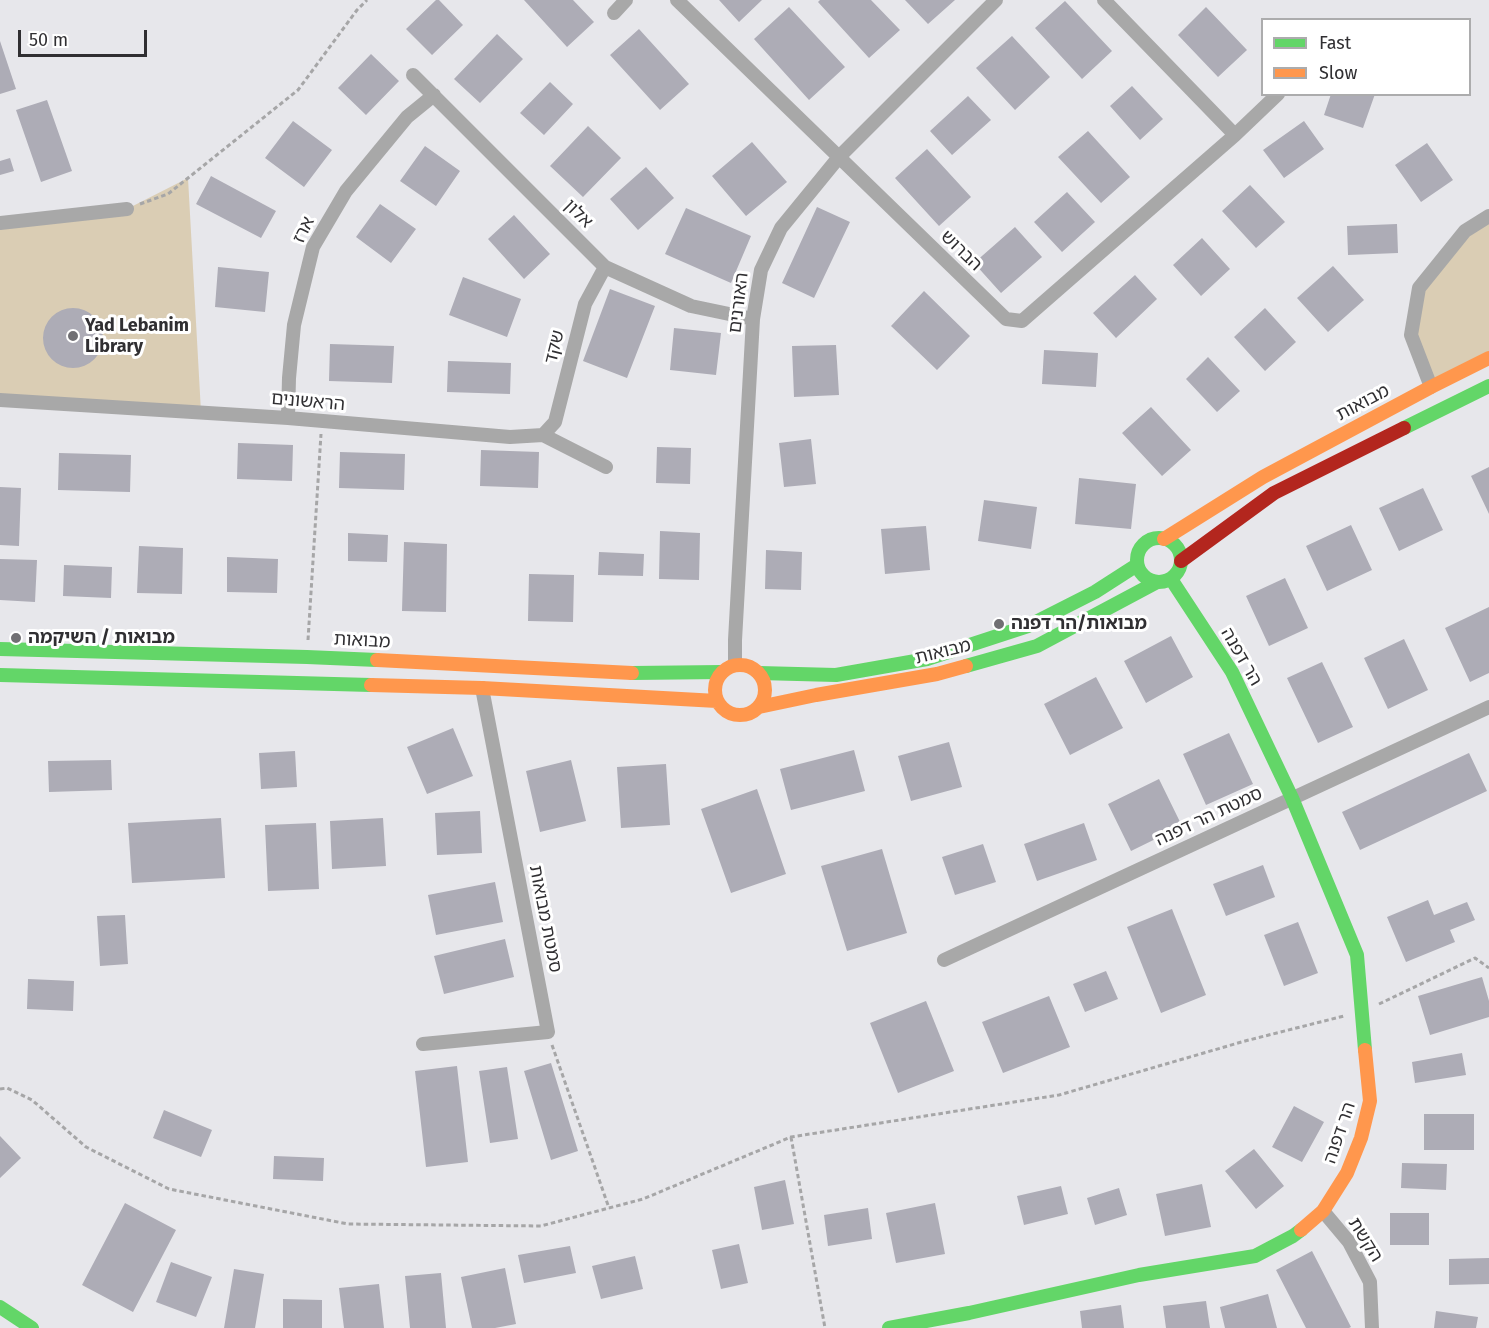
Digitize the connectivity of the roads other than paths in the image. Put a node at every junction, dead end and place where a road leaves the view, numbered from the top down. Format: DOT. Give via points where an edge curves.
graph roads {
  1 [pos="626,0"];
  2 [pos="677,0"];
  3 [pos="996,0"];
  4 [pos="1104,0"];
  5 [pos="614,13"];
  6 [pos="414,75"];
  7 [pos="434,95"];
  8 [pos="1276,96"];
  9 [pos="1235,135"];
  10 [pos="839,157"];
  11 [pos="127,209"];
  12 [pos="1489,216"];
  13 [pos="0,223"];
  14 [pos="605,267"];
  15 [pos="753,319"];
  16 [pos="1489,358"];
  17 [pos="1489,386"];
  18 [pos="1431,387"];
  19 [pos="0,400"];
  20 [pos="288,418"];
  21 [pos="543,435"];
  22 [pos="606,467"];
  23 [pos="1164,539"];
  24 [pos="1181,561"];
  25 [pos="1137,565"];
  26 [pos="1164,580"];
  27 [pos="0,649"];
  28 [pos="735,665"];
  29 [pos="722,672"];
  30 [pos="759,673"];
  31 [pos="0,675"];
  32 [pos="482,688"];
  33 [pos="717,701"];
  34 [pos="759,707"];
  35 [pos="1489,707"];
  36 [pos="1292,798"];
  37 [pos="944,960"];
  38 [pos="423,1044"];
  39 [pos="1323,1211"];
  40 [pos="0,1306"];
  41 [pos="907,1327"];
  42 [pos="32,1328"];
  43 [pos="889,1328"];
  44 [pos="1372,1328"];
  1 -- 5 [label="street"];
  2 -- 10 [label="street, הברוש"];
  3 -- 10 [label="street, האורנים"];
  4 -- 9 [label="street"];
  6 -- 7 [label="street, אלון"];
  7 -- 14 [label="street, אלון"];
  7 -- 20 [label="street, ארז" via="407,117 346,191 313,247 294,325"];
  8 -- 9 [label="street, הברוש"];
  9 -- 10 [label="street, הברוש" via="1022,321 1006,319"];
  10 -- 15 [label="street, האורנים" via="781,228 761,270"];
  11 -- 13 [label="street"];
  12 -- 18 [label="street" via="1464,231 1419,288 1411,335"];
  14 -- 15 [label="street, אלון" via="691,306"];
  14 -- 21 [label="street, שקד" via="585,304 555,422"];
  15 -- 28 [label="street, האורנים"];
  16 -- 18 [label="street, מבואות"];
  17 -- 24 [label="street" via="1274,493"];
  18 -- 23 [label="street, מבואות" via="1263,477"];
  19 -- 20 [label="street, הראשונים"];
  20 -- 21 [label="street, הראשונים" via="510,437"];
  21 -- 22 [label="street"];
  23 -- 24 [label="street" via="1176,547"];
  23 -- 25 [label="street" via="1143,544"];
  24 -- 26 [label="street" via="1176,574"];
  25 -- 26 [label="street" via="1144,577"];
  25 -- 30 [label="street, מבואות" via="1095,592 1028,626 927,659 837,675"];
  26 -- 34 [label="street, מבואות" via="1037,646 937,674"];
  26 -- 36 [label="street, הר דפנה" via="1232,672"];
  27 -- 29 [label="street, מבואות" via="307,657 647,674"];
  28 -- 29 [label="street"];
  28 -- 30 [label="street"];
  29 -- 33 [label="street" via="715,686"];
  30 -- 34 [label="street" via="765,694"];
  31 -- 32 [label="street"];
  32 -- 33 [label="street"];
  32 -- 38 [label="street, סמטת מבואות" via="548,1032"];
  33 -- 34 [label="street" via="736,715"];
  35 -- 36 [label="street, סמטת הר דפנה"];
  36 -- 37 [label="street, סמטת הר דפנה"];
  36 -- 39 [label="street, הר דפנה" via="1357,955 1370,1101 1347,1173"];
  39 -- 41 [label="street, הר דפנה" via="1293,1236 1255,1256 1139,1275"];
  39 -- 44 [label="street, הקשת" via="1349,1242 1370,1282"];
  40 -- 42 [label="street"];
  41 -- 43 [label="street, הר דפנה"];
}
